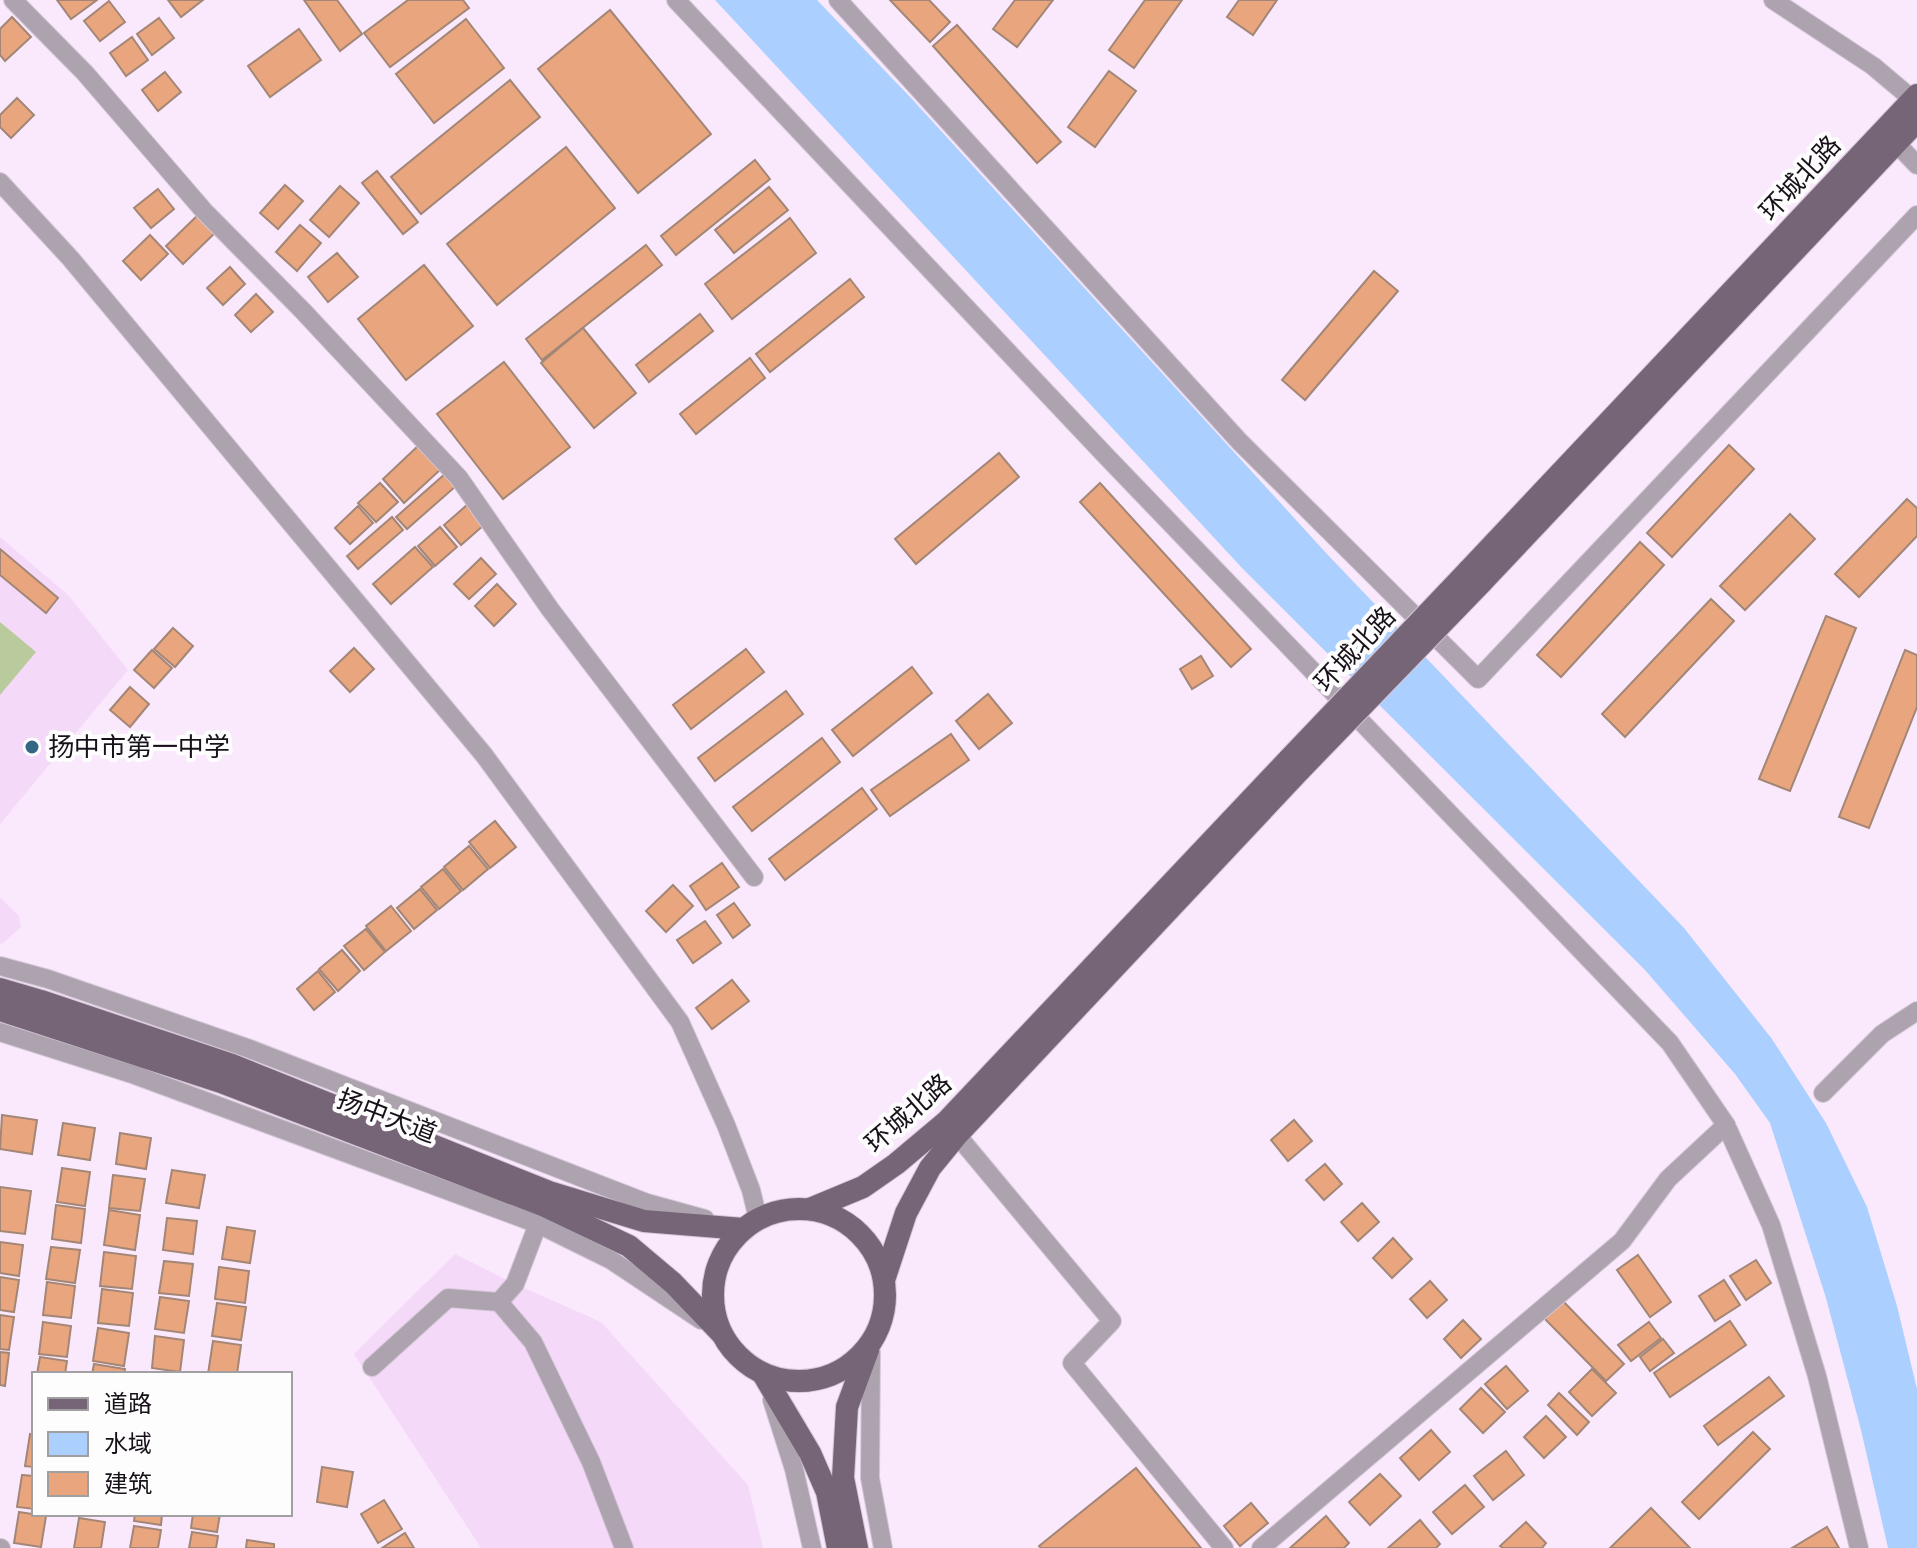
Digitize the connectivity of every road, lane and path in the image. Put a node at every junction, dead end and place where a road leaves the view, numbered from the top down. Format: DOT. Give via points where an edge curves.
graph roads {
  1 [pos="13,0"];
  2 [pos="676,0"];
  3 [pos="838,0"];
  4 [pos="1773,0"];
  5 [pos="1916,104"];
  6 [pos="1896,143"];
  7 [pos="1917,165"];
  8 [pos="0,182"];
  9 [pos="1917,215"];
  10 [pos="1475,576"];
  11 [pos="1296,764"];
  12 [pos="754,877"];
  13 [pos="0,966"];
  14 [pos="0,989"];
  15 [pos="0,1010"];
  16 [pos="1917,1011"];
  17 [pos="0,1032"];
  18 [pos="1823,1093"];
  19 [pos="1726,1125"];
  20 [pos="957,1135"];
  21 [pos="810,1209"];
  22 [pos="541,1215"];
  23 [pos="750,1224"];
  24 [pos="884,1280"];
  25 [pos="499,1302"];
  26 [pos="721,1333"];
  27 [pos="871,1343"];
  28 [pos="372,1367"];
  29 [pos="763,1374"];
  30 [pos="624,1548"];
  31 [pos="812,1548"];
  32 [pos="838,1548"];
  33 [pos="857,1548"];
  34 [pos="883,1548"];
  35 [pos="1224,1548"];
  36 [pos="1261,1548"];
  37 [pos="1859,1548"];
  1 -- 12 [label="street" via="85,73 204,211 459,478 550,609"];
  2 -- 19 [label="street" via="1670,1043"];
  3 -- 9 [label="street" via="1239,441 1478,679"];
  4 -- 5 [label="street" via="1873,66"];
  5 -- 6 [label="main road, 环城北路"];
  5 -- 10 [label="main road, 环城北路"];
  6 -- 7 [label="street"];
  6 -- 10 [label="main road, 环城北路"];
  8 -- 23 [label="street" via="71,259 484,755 680,1022 751,1190"];
  10 -- 11 [label="main road, 环城北路, bridge"];
  11 -- 20 [label="main road, 环城北路"];
  11 -- 21 [label="main road, 环城北路" via="946,1122 863,1187"];
  13 -- 23 [label="street" via="250,1049 647,1203"];
  14 -- 23 [label="main road, 扬中大道" via="232,1065 549,1192 644,1221"];
  15 -- 22 [label="main road, 扬中大道" via="221,1082"];
  16 -- 18 [label="street" via="1882,1034"];
  17 -- 22 [label="street"];
  19 -- 36 [label="street" via="1668,1179 1622,1241"];
  19 -- 37 [label="street" via="1771,1225 1817,1376"];
  20 -- 24 [label="main road, 环城北路" via="930,1168 906,1213"];
  20 -- 35 [label="street" via="1112,1321 1072,1363"];
  21 -- 23 [label="main road" via="783,1210"];
  21 -- 24 [label="main road" via="859,1232"];
  22 -- 25 [label="street" via="515,1284"];
  22 -- 26 [label="main road, 扬中大道" via="629,1246"];
  23 -- 26 [label="main road" via="720,1259 714,1277 712,1296"];
  24 -- 27 [label="main road" via="881,1323"];
  25 -- 28 [label="street" via="448,1298"];
  25 -- 30 [label="street" via="533,1342 591,1462"];
  26 -- 29 [label="main road" via="746,1364"];
  27 -- 29 [label="main road" via="847,1367 816,1380"];
  27 -- 33 [label="main road" via="847,1407 843,1478"];
  27 -- 34 [label="street" via="870,1478"];
  29 -- 31 [label="street" via="794,1469"];
  29 -- 32 [label="main road" via="827,1492"];
}
